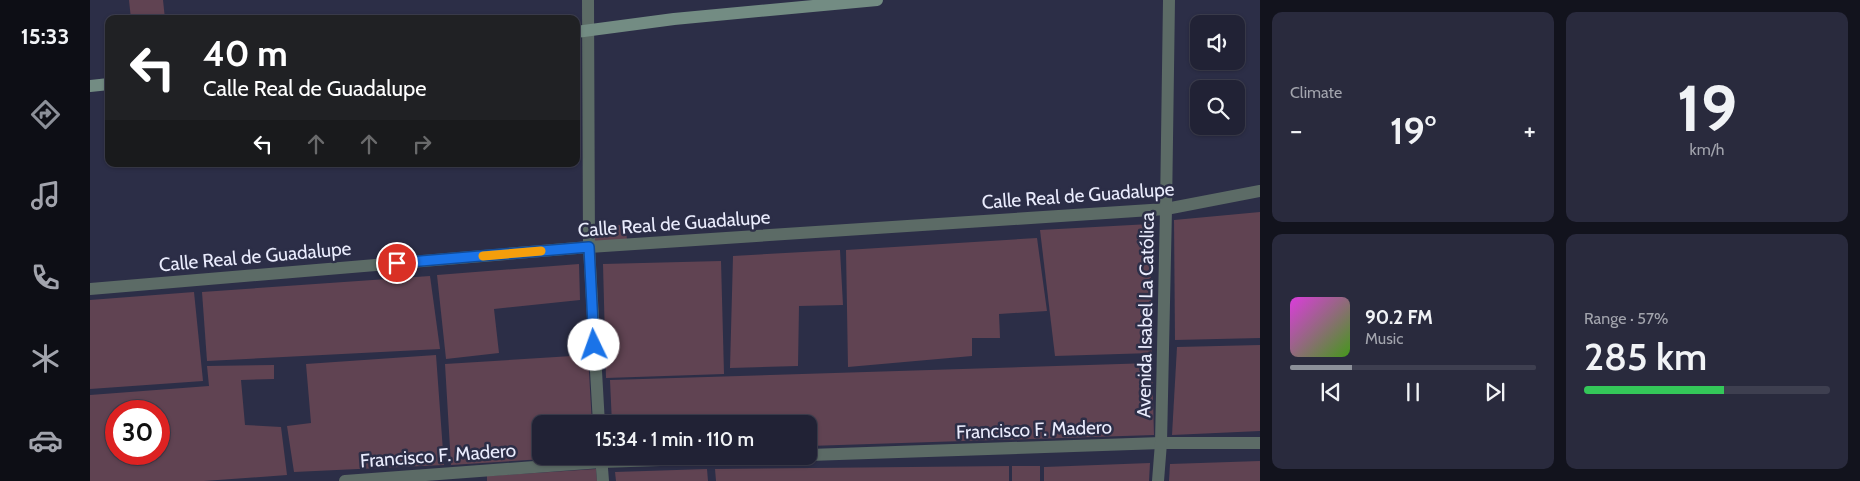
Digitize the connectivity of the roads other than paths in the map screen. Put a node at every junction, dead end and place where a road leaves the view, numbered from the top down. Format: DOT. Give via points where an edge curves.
graph roads {
  1 [pos="588,0"];
  2 [pos="877,0"];
  3 [pos="1169,0"];
  4 [pos="582,32"];
  5 [pos="105,84"];
  6 [pos="90,86"];
  7 [pos="1260,191"];
  8 [pos="1166,209"];
  9 [pos="589,247"];
  10 [pos="90,289"];
  11 [pos="598,415"];
  12 [pos="1161,443"];
  13 [pos="1260,443"];
  14 [pos="817,455"];
  15 [pos="532,465"];
  16 [pos="601,465"];
  17 [pos="344,481"];
  18 [pos="602,481"];
  19 [pos="1158,481"];
  1 -- 4 [label="street"];
  2 -- 4 [label="street" via="674,19"];
  3 -- 8 [label="street, Avenida Isabel La Católica"];
  4 -- 9 [label="street"];
  5 -- 6 [label="street"];
  7 -- 8 [label="street, Calle Real de Guadalupe"];
  8 -- 9 [label="street, Calle Real de Guadalupe"];
  8 -- 12 [label="street, Avenida Isabel La Católica"];
  9 -- 10 [label="street, Calle Real de Guadalupe"];
  9 -- 11 [label="street"];
  12 -- 13 [label="street, Francisco F. Madero"];
  12 -- 14 [label="street, Francisco F. Madero"];
  12 -- 19 [label="street, Avenida Isabel La Católica"];
  15 -- 17 [label="street, Francisco F. Madero"];
  16 -- 18 [label="street"];
}
